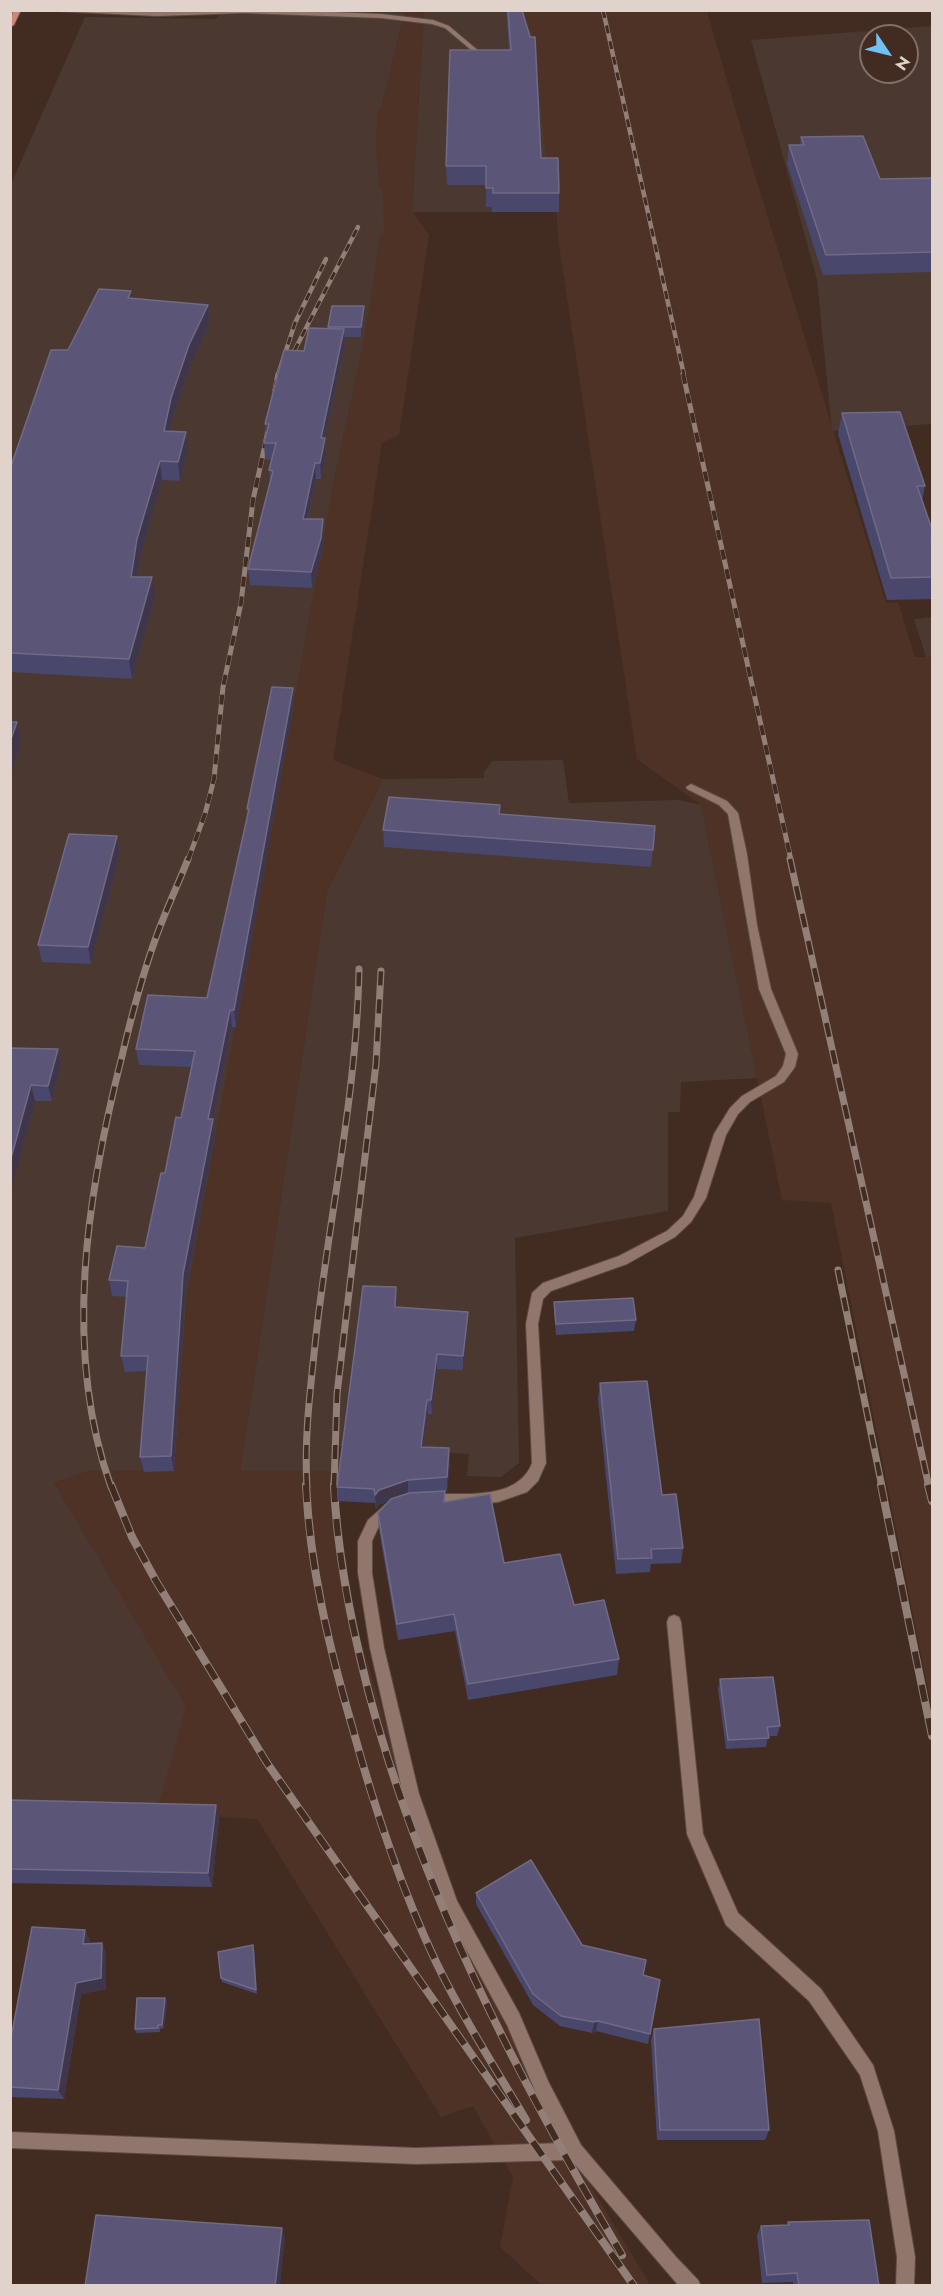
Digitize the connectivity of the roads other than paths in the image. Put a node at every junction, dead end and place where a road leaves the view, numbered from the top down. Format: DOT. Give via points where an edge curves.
graph roads {
  1 [pos="18,10"];
  2 [pos="37,10"];
  3 [pos="10,25"];
  4 [pos="484,58"];
  5 [pos="691,787"];
  6 [pos="674,1622"];
  7 [pos="10,2140"];
  8 [pos="575,2151"];
  9 [pos="692,2286"];
  10 [pos="906,2286"];
  1 -- 3 [label="main road"];
  2 -- 4 [label="lane" via="381,15 447,27"];
  5 -- 8 [label="lane" via="723,802 733,813 765,989 792,1054 789,1067 780,1079 734,1111 720,1134 700,1198 687,1219 671,1234 623,1260 547,1287 537,1297 532,1324 540,1463 532,1479 517,1491 497,1496 414,1501 387,1510 373,1524 365,1541 365,1573 377,1648 411,1794 451,1905 513,2019"];
  6 -- 10 [label="lane" via="695,1834 732,1919 815,1995 867,2071 886,2131 906,2257"];
  7 -- 8 [label="lane" via="416,2156"];
  8 -- 9 [label="lane"];
}
